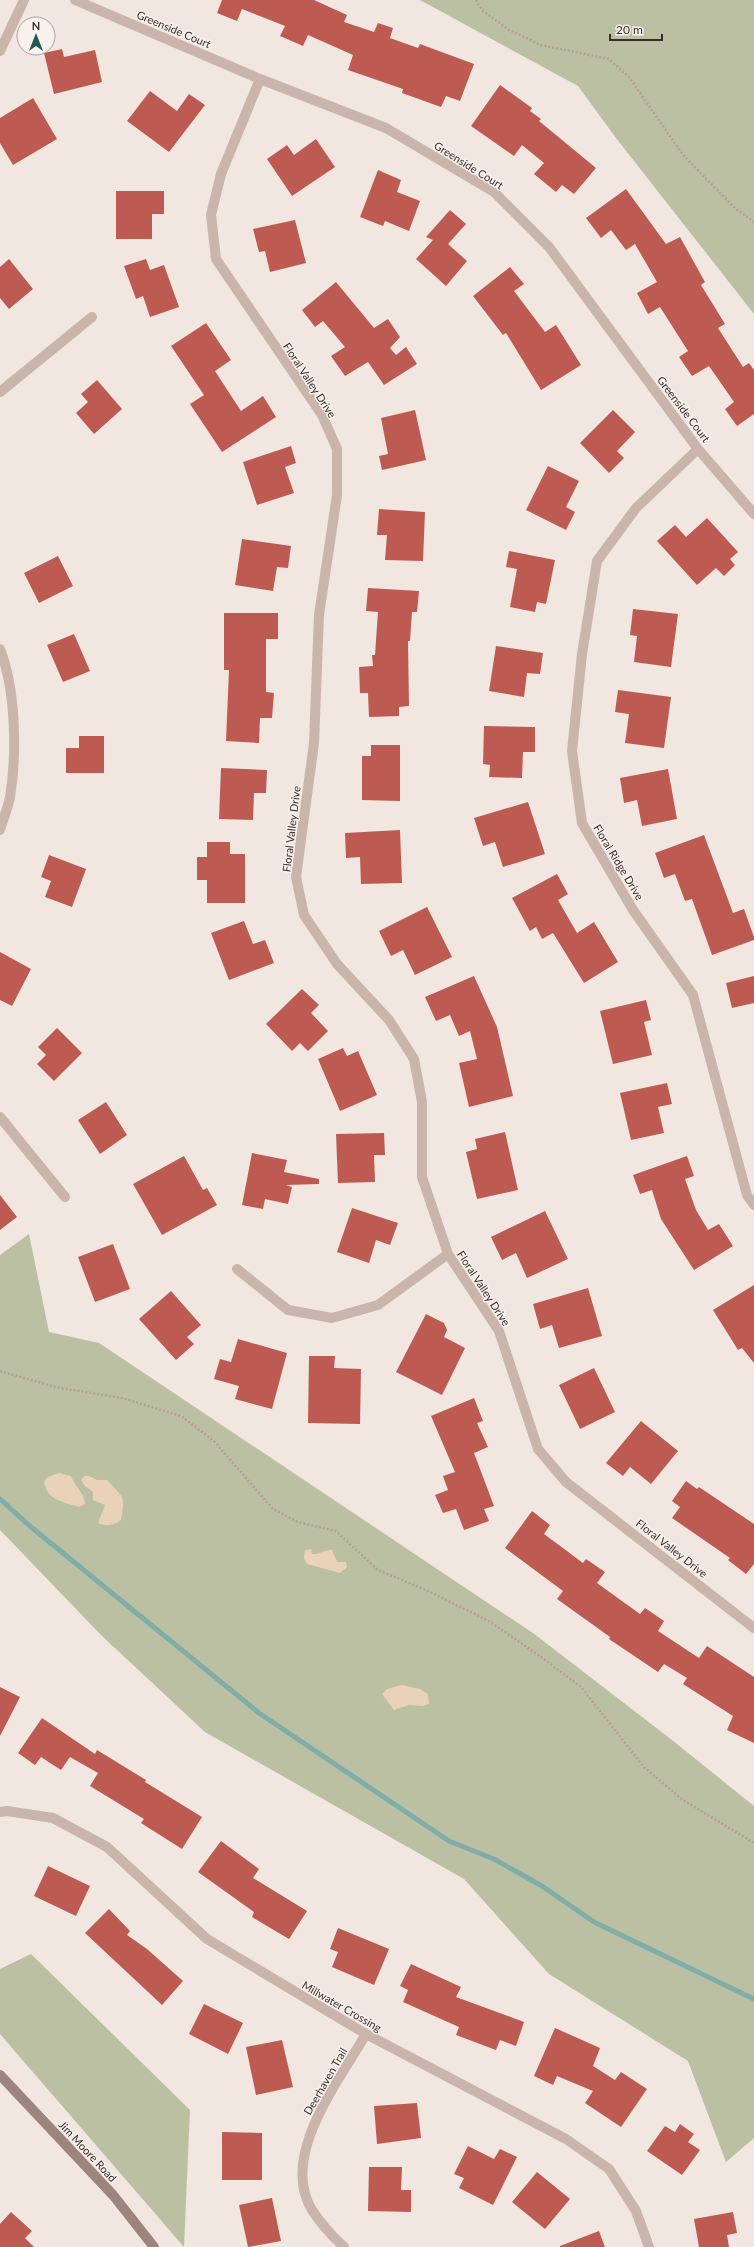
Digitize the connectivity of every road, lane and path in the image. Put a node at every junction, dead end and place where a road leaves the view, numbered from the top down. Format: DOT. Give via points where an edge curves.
graph roads {
  1 [pos="24,0"];
  2 [pos="75,0"];
  3 [pos="476,0"];
  4 [pos="0,51"];
  5 [pos="260,79"];
  6 [pos="754,222"];
  7 [pos="92,317"];
  8 [pos="0,392"];
  9 [pos="698,449"];
  10 [pos="754,514"];
  11 [pos="0,649"];
  12 [pos="0,830"];
  13 [pos="0,1117"];
  14 [pos="65,1197"];
  15 [pos="754,1206"];
  16 [pos="448,1254"];
  17 [pos="237,1269"];
  18 [pos="0,1371"];
  19 [pos="754,1628"];
  20 [pos="0,1812"];
  21 [pos="754,1843"];
  22 [pos="366,2034"];
  23 [pos="0,2075"];
  24 [pos="154,2247"];
  25 [pos="344,2247"];
  26 [pos="650,2247"];
  1 -- 4 [label="street"];
  2 -- 5 [label="street, Greenside Court"];
  3 -- 6 [label="path" via="482,10 509,30 541,45 609,59 629,77 682,155 735,208"];
  5 -- 9 [label="street, Greenside Court" via="386,128 494,192 549,247"];
  5 -- 16 [label="street, Floral Valley Drive" via="221,174 211,215 216,259 322,415 337,449 337,495 319,615 314,743 296,877 304,915 337,964 389,1020 414,1059 422,1102 422,1177"];
  7 -- 8 [label="street"];
  9 -- 10 [label="street, Greenside Court"];
  9 -- 15 [label="street, Floral Ridge Drive" via="636,508 597,561 582,654 572,751 582,823 633,910 693,995 747,1195"];
  11 -- 12 [label="street" via="6,663 15,728 10,798"];
  13 -- 14 [label="street"];
  16 -- 17 [label="street" via="378,1305 332,1318 288,1310"];
  16 -- 19 [label="street, Floral Valley Drive" via="499,1331 538,1449 566,1482"];
  18 -- 21 [label="path" via="55,1387 122,1398 180,1416 214,1441 273,1509 298,1522 336,1530 378,1570 489,1621 581,1687 644,1767 682,1800"];
  20 -- 22 [label="street, Millwater Crossing" via="53,1818 107,1847 207,1940"];
  22 -- 25 [label="street, Deerhaven Trail" via="314,2123 302,2157 302,2183 311,2209 328,2232"];
  22 -- 26 [label="street, Millwater Crossing" via="566,2139 609,2169 636,2211"];
  23 -- 24 [label="street, Jim Moore Road" via="113,2195"];
}
